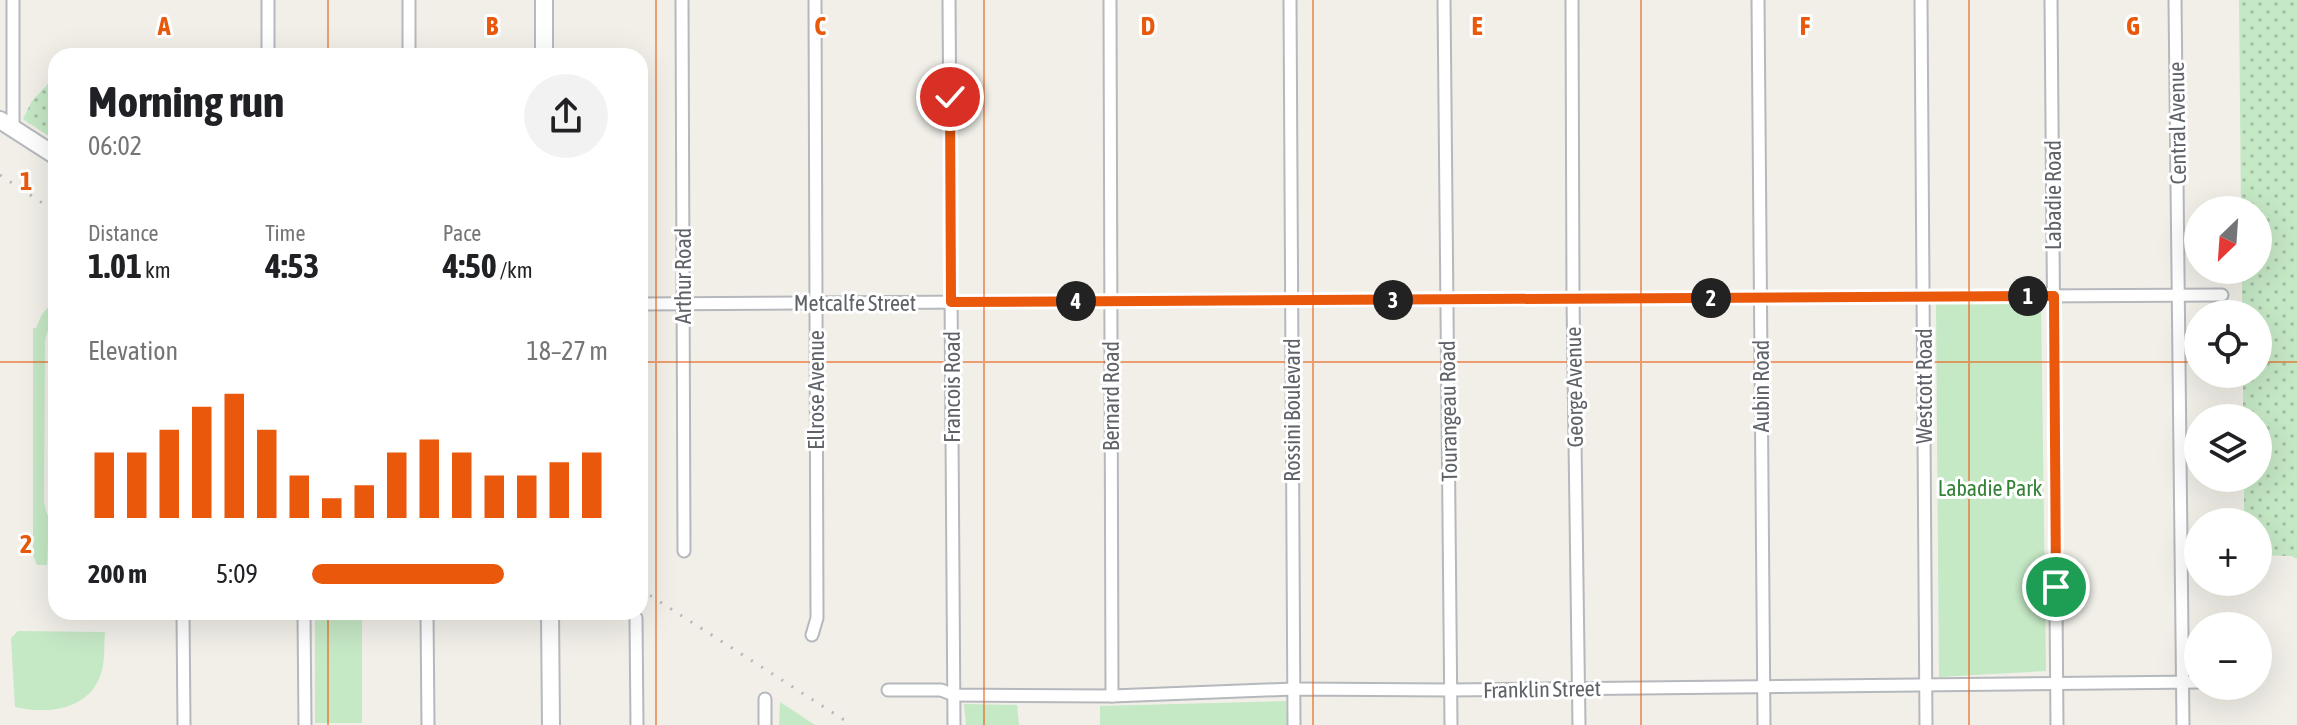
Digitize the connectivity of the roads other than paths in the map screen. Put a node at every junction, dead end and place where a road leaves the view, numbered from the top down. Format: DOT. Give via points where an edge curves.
graph roads {
  1 [pos="13,0"];
  2 [pos="268,0"];
  3 [pos="409,0"];
  4 [pos="544,0"];
  5 [pos="682,0"];
  6 [pos="815,0"];
  7 [pos="949,0"];
  8 [pos="1110,0"];
  9 [pos="1290,0"];
  10 [pos="1444,0"];
  11 [pos="1572,0"];
  12 [pos="1758,0"];
  13 [pos="1921,0"];
  14 [pos="2051,0"];
  15 [pos="2175,0"];
  16 [pos="268,48"];
  17 [pos="409,48"];
  18 [pos="544,48"];
  19 [pos="6,124"];
  20 [pos="48,151"];
  21 [pos="2178,295"];
  22 [pos="2222,295"];
  23 [pos="1923,296"];
  24 [pos="2054,296"];
  25 [pos="1761,298"];
  26 [pos="1573,299"];
  27 [pos="1292,300"];
  28 [pos="1446,300"];
  29 [pos="1111,301"];
  30 [pos="951,302"];
  31 [pos="683,303"];
  32 [pos="816,303"];
  33 [pos="648,304"];
  34 [pos="684,551"];
  35 [pos="183,620"];
  36 [pos="304,620"];
  37 [pos="427,620"];
  38 [pos="550,620"];
  39 [pos="636,620"];
  40 [pos="812,635"];
  41 [pos="2182,683"];
  42 [pos="2057,684"];
  43 [pos="1926,685"];
  44 [pos="1764,687"];
  45 [pos="1293,689"];
  46 [pos="1578,689"];
  47 [pos="888,690"];
  48 [pos="1450,690"];
  49 [pos="954,695"];
  50 [pos="1112,696"];
  51 [pos="765,699"];
  52 [pos="184,725"];
  53 [pos="305,725"];
  54 [pos="428,725"];
  55 [pos="551,725"];
  56 [pos="637,725"];
  57 [pos="765,725"];
  58 [pos="954,725"];
  59 [pos="1294,725"];
  60 [pos="1451,725"];
  61 [pos="1579,725"];
  62 [pos="1764,725"];
  63 [pos="1926,725"];
  64 [pos="2057,725"];
  65 [pos="2183,725"];
  1 -- 19 [label="street"];
  2 -- 16 [label="street"];
  3 -- 17 [label="street"];
  4 -- 18 [label="street"];
  5 -- 31 [label="street, Arthur Road"];
  6 -- 32 [label="street, Ellrose Avenue"];
  7 -- 30 [label="street, Francois Road"];
  8 -- 29 [label="street, Bernard Road"];
  9 -- 27 [label="street, Rossini Boulevard"];
  10 -- 28 [label="street, Tourangeau Road"];
  11 -- 26 [label="street, George Avenue"];
  12 -- 25 [label="street, Aubin Road"];
  13 -- 23 [label="street, Westcott Road"];
  14 -- 24 [label="street, Labadie Road"];
  15 -- 21 [label="street, Central Avenue"];
  19 -- 20 [label="street"];
  21 -- 22 [label="street, Metcalfe Street"];
  21 -- 24 [label="street, Metcalfe Street"];
  21 -- 41 [label="street, Central Avenue"];
  23 -- 24 [label="street, Metcalfe Street"];
  23 -- 25 [label="street, Metcalfe Street"];
  23 -- 43 [label="street, Westcott Road"];
  24 -- 42 [label="street, Labadie Road"];
  25 -- 26 [label="street, Metcalfe Street"];
  25 -- 44 [label="street, Aubin Road"];
  26 -- 28 [label="street, Metcalfe Street"];
  26 -- 46 [label="street, George Avenue"];
  27 -- 28 [label="street, Metcalfe Street"];
  27 -- 29 [label="street, Metcalfe Street"];
  27 -- 45 [label="street, Rossini Boulevard"];
  28 -- 48 [label="street, Tourangeau Road"];
  29 -- 30 [label="street, Metcalfe Street"];
  29 -- 50 [label="street, Bernard Road"];
  30 -- 32 [label="street, Metcalfe Street"];
  30 -- 49 [label="street, Francois Road"];
  31 -- 32 [label="street, Metcalfe Street"];
  31 -- 33 [label="street, Metcalfe Street"];
  31 -- 34 [label="street, Arthur Road"];
  32 -- 40 [label="street, Ellrose Avenue" via="817,618"];
  35 -- 52 [label="street"];
  36 -- 53 [label="street"];
  37 -- 54 [label="street"];
  38 -- 55 [label="street"];
  39 -- 56 [label="street"];
  41 -- 42 [label="street, Franklin Street"];
  41 -- 65 [label="street, Central Avenue"];
  42 -- 43 [label="street, Franklin Street"];
  42 -- 64 [label="street, Labadie Road"];
  43 -- 44 [label="street, Franklin Street"];
  43 -- 63 [label="street, Westcott Road"];
  44 -- 46 [label="street, Franklin Street"];
  44 -- 62 [label="street, Aubin Road"];
  45 -- 48 [label="street, Franklin Street"];
  45 -- 50 [label="street, Franklin Street"];
  45 -- 59 [label="street, Rossini Boulevard"];
  46 -- 48 [label="street, Franklin Street"];
  46 -- 61 [label="street, George Avenue"];
  47 -- 49 [label="street, Franklin Street" via="941,690"];
  48 -- 60 [label="street, Tourangeau Road"];
  49 -- 50 [label="street, Franklin Street"];
  49 -- 58 [label="street, Francois Road"];
  51 -- 57 [label="street"];
}
